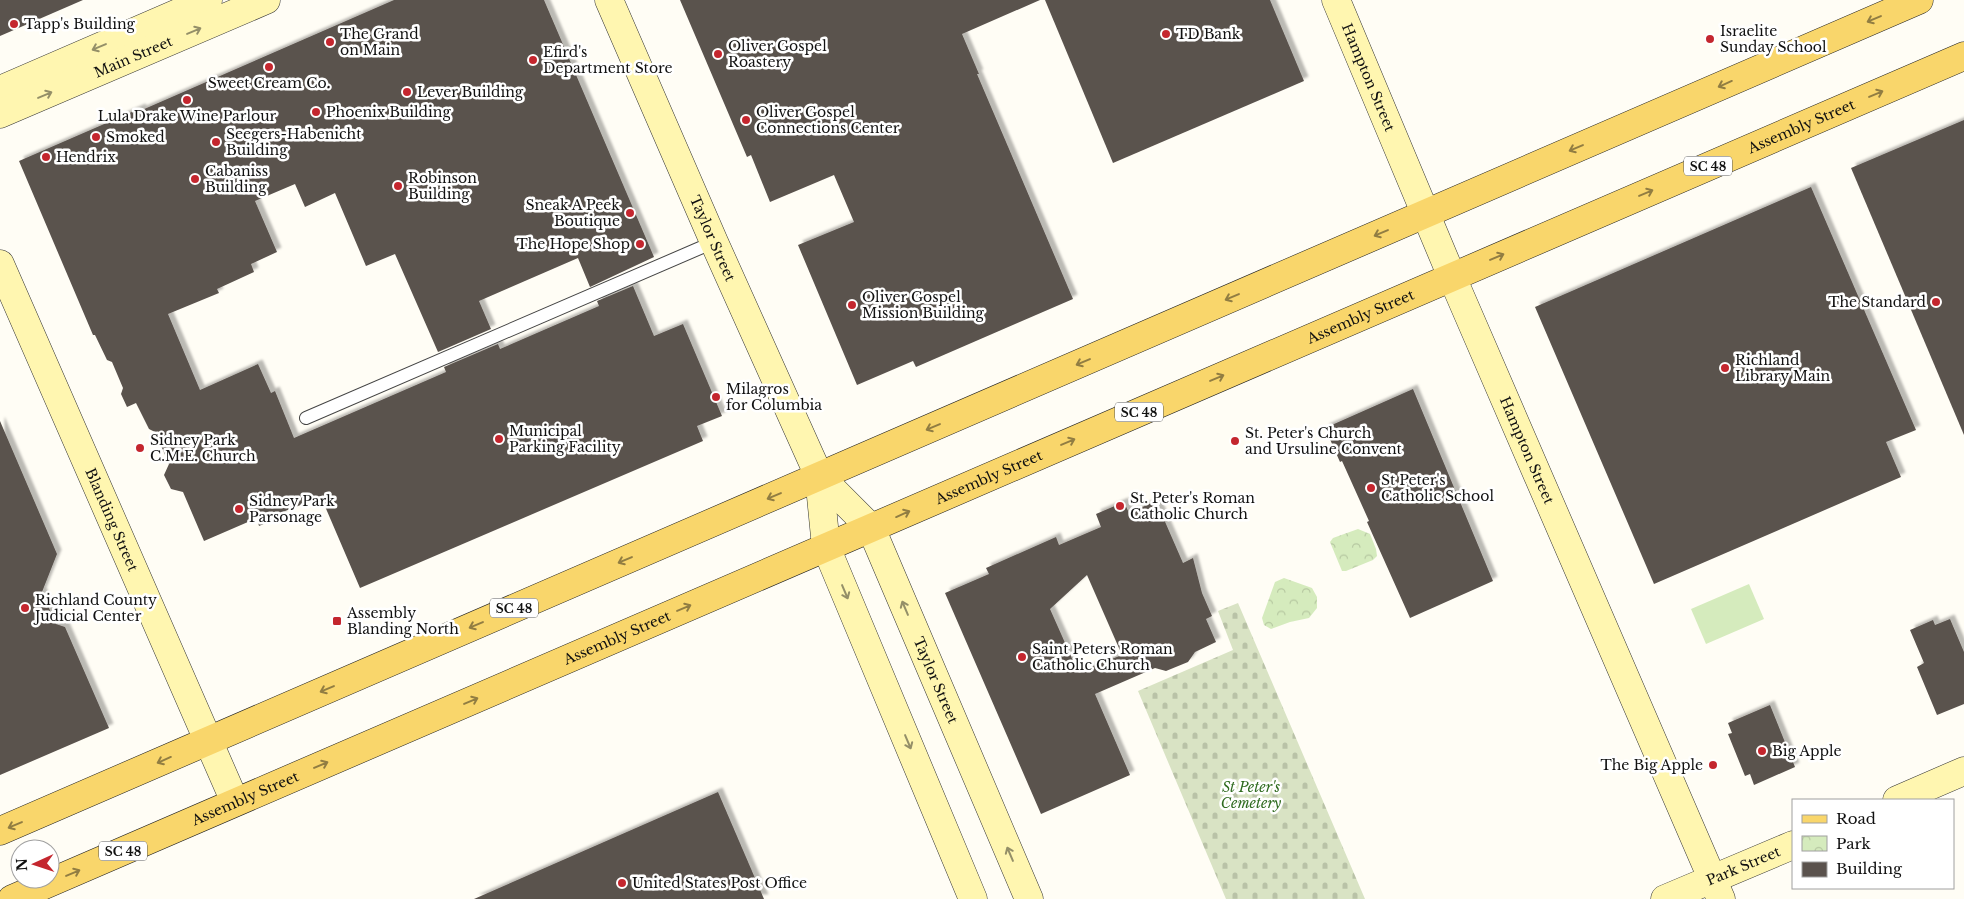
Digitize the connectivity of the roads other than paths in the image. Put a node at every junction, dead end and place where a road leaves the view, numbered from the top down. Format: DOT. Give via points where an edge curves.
graph roads {
  1 [pos="208,0"];
  2 [pos="266,0"];
  3 [pos="609,0"];
  4 [pos="1336,0"];
  5 [pos="1918,0"];
  6 [pos="1964,56"];
  7 [pos="0,90"];
  8 [pos="0,114"];
  9 [pos="1426,213"];
  10 [pos="714,242"];
  11 [pos="0,264"];
  12 [pos="1452,277"];
  13 [pos="306,418"];
  14 [pos="819,476"];
  15 [pos="871,528"];
  16 [pos="826,547"];
  17 [pos="208,741"];
  18 [pos="1964,771"];
  19 [pos="1899,799"];
  20 [pos="235,802"];
  21 [pos="0,831"];
  22 [pos="1792,845"];
  23 [pos="1716,889"];
  24 [pos="12,899"];
  25 [pos="973,899"];
  26 [pos="1029,899"];
  27 [pos="1665,899"];
  1 -- 7 [label="main road, Main Street, one-way"];
  8 -- 2 [label="main road, Main Street, one-way"];
  3 -- 10 [label="main road, Taylor Street"];
  4 -- 9 [label="main road, Hampton Street"];
  5 -- 9 [label="main road, SC 48, one-way"];
  12 -- 6 [label="main road, Assembly Street / SC 48, one-way"];
  9 -- 12 [label="main road, Hampton Street"];
  9 -- 14 [label="main road, SC 48, one-way"];
  10 -- 13 [label="lane"];
  10 -- 14 [label="main road, Taylor Street"];
  11 -- 17 [label="main road, Blanding Street"];
  15 -- 12 [label="main road, Assembly Street / SC 48, one-way"];
  12 -- 23 [label="main road, Hampton Street"];
  14 -- 15 [label="main road, Taylor Street"];
  14 -- 16 [label="main road, Taylor Street"];
  14 -- 17 [label="main road, SC 48, one-way"];
  15 -- 16 [label="main road, Assembly Street / SC 48"];
  26 -- 15 [label="main road, Taylor Street, one-way"];
  20 -- 16 [label="main road, Assembly Street / SC 48, one-way"];
  16 -- 25 [label="main road, Taylor Street, one-way"];
  17 -- 20 [label="main road, Blanding Street"];
  17 -- 21 [label="main road, SC 48, one-way"];
  18 -- 19 [label="main road"];
  24 -- 20 [label="main road, Assembly Street / SC 48, one-way"];
  22 -- 23 [label="main road, Park Street"];
  23 -- 27 [label="main road, Park Street"];
}
